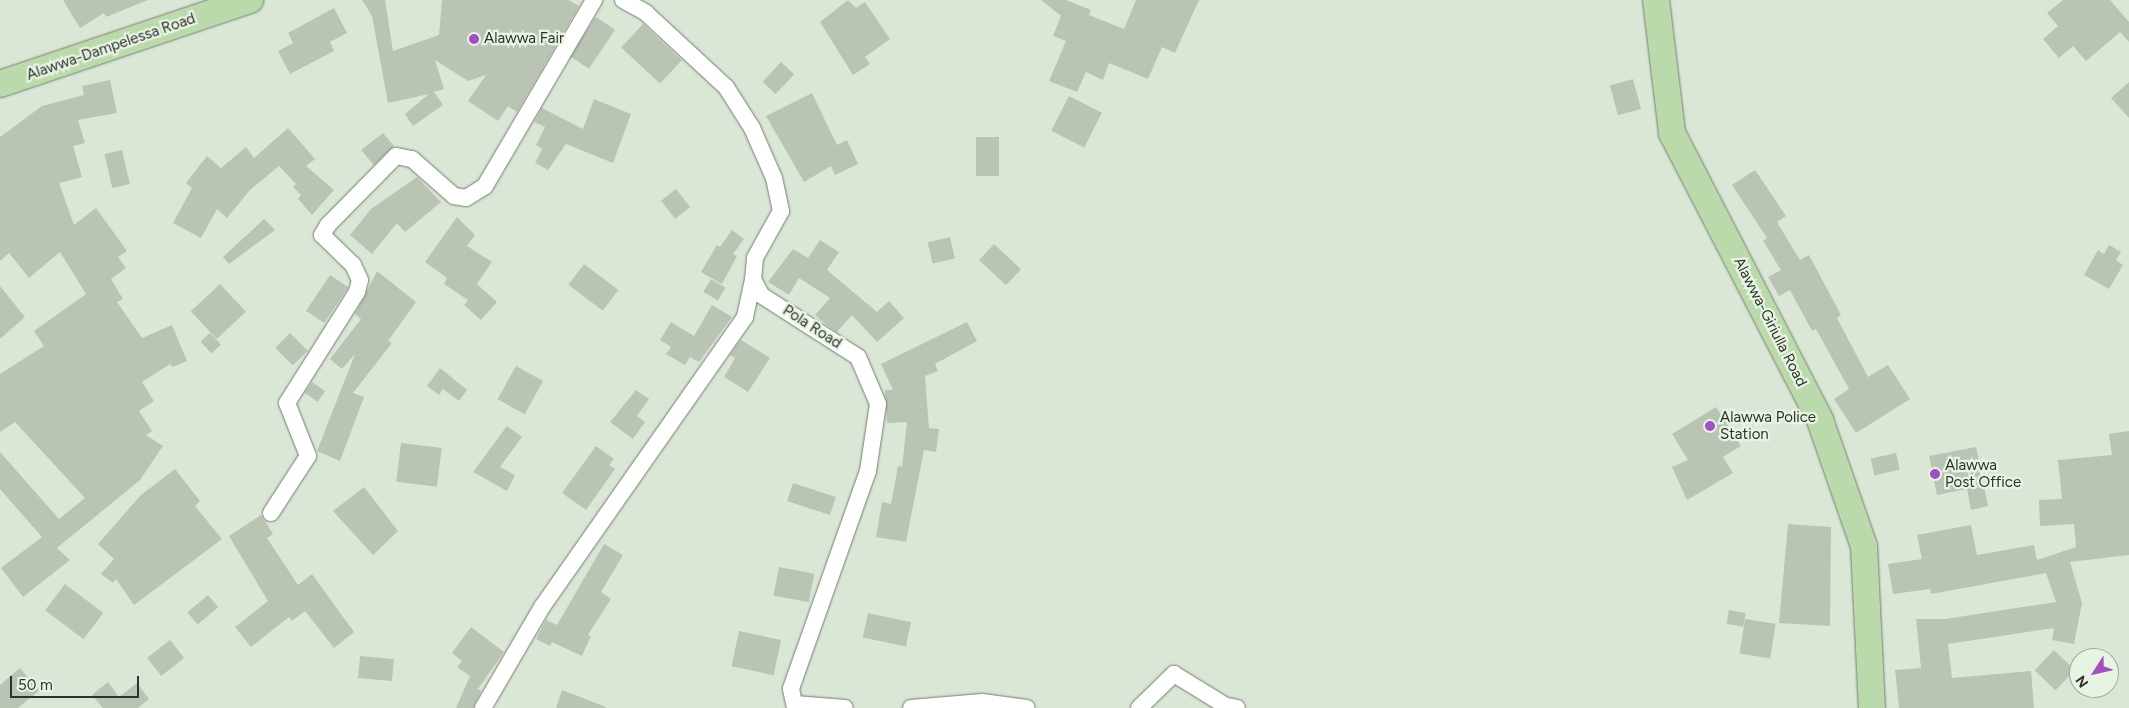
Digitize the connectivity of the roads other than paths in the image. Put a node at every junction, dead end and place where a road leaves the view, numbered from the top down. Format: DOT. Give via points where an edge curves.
graph roads {
  1 [pos="250,0"];
  2 [pos="594,0"];
  3 [pos="623,0"];
  4 [pos="1656,0"];
  5 [pos="0,84"];
  6 [pos="753,279"];
  7 [pos="271,513"];
  8 [pos="795,706"];
  9 [pos="483,708"];
  10 [pos="845,708"];
  11 [pos="911,708"];
  12 [pos="1027,708"];
  13 [pos="1139,708"];
  14 [pos="1237,708"];
  15 [pos="1872,708"];
  1 -- 5 [label="main road, Alawwa-Dampelessa Road"];
  2 -- 7 [label="street" via="485,186 466,198 454,196 412,159 396,156 328,225 322,235 353,265 358,286 287,403 308,456"];
  3 -- 6 [label="street" via="646,12 696,57 726,87 752,128 774,178 781,211 755,258"];
  4 -- 15 [label="main road, Alawwa-Giriulla Road" via="1672,132 1820,420 1864,546"];
  6 -- 8 [label="street, Pola Road" via="761,295 858,357 878,404 868,471 791,689"];
  6 -- 9 [label="street" via="745,317 542,607"];
  8 -- 10 [label="street"];
  11 -- 12 [label="street" via="982,702"];
  13 -- 14 [label="street" via="1174,674 1226,706"];
}
